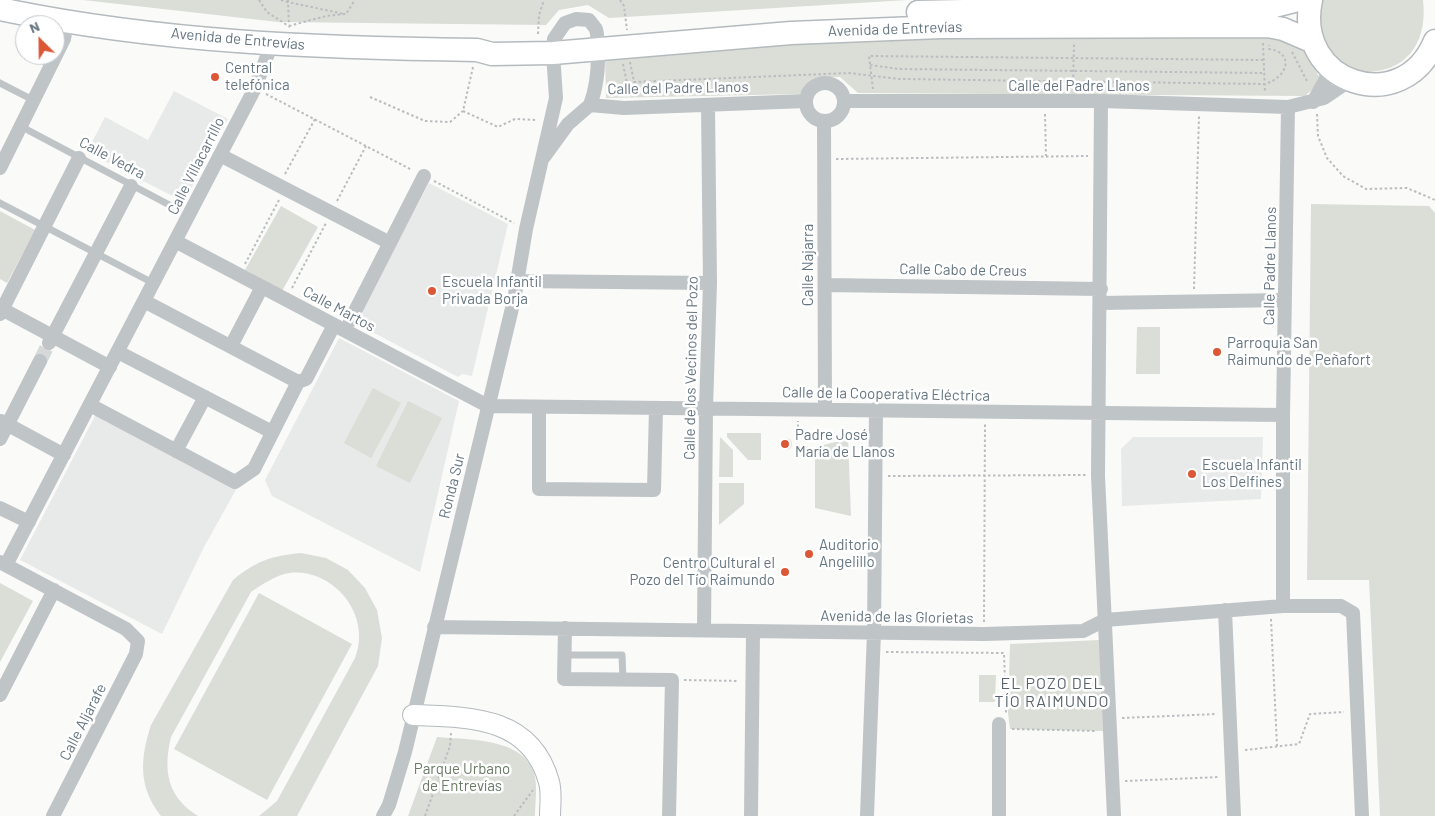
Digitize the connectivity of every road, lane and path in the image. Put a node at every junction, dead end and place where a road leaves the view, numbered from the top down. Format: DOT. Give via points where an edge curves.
graph roads {
  1 [pos="259,0"];
  2 [pos="281,0"];
  3 [pos="355,0"];
  4 [pos="544,0"];
  5 [pos="620,0"];
  6 [pos="1298,0"];
  7 [pos="1312,0"];
  8 [pos="288,1"];
  9 [pos="1055,5"];
  10 [pos="0,9"];
  11 [pos="346,14"];
  12 [pos="940,15"];
  13 [pos="67,22"];
  14 [pos="627,26"];
  15 [pos="289,27"];
  16 [pos="281,38"];
  17 [pos="1269,40"];
  18 [pos="1311,41"];
  19 [pos="1435,41"];
  20 [pos="548,42"];
  21 [pos="598,42"];
  22 [pos="1263,43"];
  23 [pos="1289,49"];
  24 [pos="477,50"];
  25 [pos="630,56"];
  26 [pos="622,58"];
  27 [pos="1264,60"];
  28 [pos="870,65"];
  29 [pos="1327,66"];
  30 [pos="1265,73"];
  31 [pos="871,76"];
  32 [pos="1349,80"];
  33 [pos="0,83"];
  34 [pos="1265,84"];
  35 [pos="255,88"];
  36 [pos="370,97"];
  37 [pos="556,98"];
  38 [pos="35,101"];
  39 [pos="806,101"];
  40 [pos="845,101"];
  41 [pos="875,101"];
  42 [pos="1101,101"];
  43 [pos="1314,102"];
  44 [pos="1199,104"];
  45 [pos="708,106"];
  46 [pos="1265,106"];
  47 [pos="1288,107"];
  48 [pos="586,108"];
  49 [pos="624,108"];
  50 [pos="463,111"];
  51 [pos="314,119"];
  52 [pos="550,120"];
  53 [pos="824,121"];
  54 [pos="22,127"];
  55 [pos="220,155"];
  56 [pos="1101,156"];
  57 [pos="79,158"];
  58 [pos="824,159"];
  59 [pos="2,161"];
  60 [pos="541,161"];
  61 [pos="424,176"];
  62 [pos="131,186"];
  63 [pos="282,187"];
  64 [pos="1435,200"];
  65 [pos="0,203"];
  66 [pos="183,212"];
  67 [pos="43,226"];
  68 [pos="526,229"];
  69 [pos="175,241"];
  70 [pos="390,243"];
  71 [pos="95,253"];
  72 [pos="239,275"];
  73 [pos="518,281"];
  74 [pos="153,283"];
  75 [pos="710,283"];
  76 [pos="824,285"];
  77 [pos="262,287"];
  78 [pos="1101,296"];
  79 [pos="1286,300"];
  80 [pos="144,301"];
  81 [pos="1193,302"];
  82 [pos="1,310"];
  83 [pos="350,321"];
  84 [pos="334,325"];
  85 [pos="51,340"];
  86 [pos="230,346"];
  87 [pos="118,352"];
  88 [pos="40,361"];
  89 [pos="110,367"];
  90 [pos="298,382"];
  91 [pos="205,397"];
  92 [pos="90,406"];
  93 [pos="488,406"];
  94 [pos="539,407"];
  95 [pos="656,408"];
  96 [pos="706,408"];
  97 [pos="825,409"];
  98 [pos="876,409"];
  99 [pos="985,411"];
  100 [pos="1099,412"];
  101 [pos="1283,414"];
  102 [pos="4,422"];
  103 [pos="272,432"];
  104 [pos="0,439"];
  105 [pos="176,451"];
  106 [pos="64,455"];
  107 [pos="985,475"];
  108 [pos="874,476"];
  109 [pos="1098,476"];
  110 [pos="0,508"];
  111 [pos="29,522"];
  112 [pos="3,563"];
  113 [pos="54,590"];
  114 [pos="1276,606"];
  115 [pos="1225,610"];
  116 [pos="1105,620"];
  117 [pos="434,627"];
  118 [pos="565,628"];
  119 [pos="704,630"];
  120 [pos="753,632"];
  121 [pos="874,632"];
  122 [pos="984,634"];
  123 [pos="873,652"];
  124 [pos="565,654"];
  125 [pos="623,680"];
  126 [pos="672,680"];
  127 [pos="752,681"];
  128 [pos="0,695"];
  129 [pos="1359,711"];
  130 [pos="1230,714"];
  131 [pos="413,715"];
  132 [pos="1110,724"];
  133 [pos="999,726"];
  134 [pos="451,727"];
  135 [pos="1277,746"];
  136 [pos="1232,752"];
  137 [pos="1233,777"];
  138 [pos="1112,781"];
  139 [pos="534,788"];
  140 [pos="53,816"];
  141 [pos="383,816"];
  142 [pos="425,816"];
  143 [pos="514,816"];
  144 [pos="550,816"];
  145 [pos="668,816"];
  146 [pos="751,816"];
  147 [pos="867,816"];
  148 [pos="1000,816"];
  149 [pos="1114,816"];
  150 [pos="1234,816"];
  151 [pos="1362,816"];
  1 -- 15 [label="path" via="267,12"];
  2 -- 8 [label="path"];
  3 -- 11 [label="path"];
  4 -- 20 [label="path" via="539,15"];
  5 -- 14 [label="path"];
  6 -- 9 [label="main road, Avenida de Entrevías" via="1262,10"];
  7 -- 18 [label="main road" via="1308,17"];
  8 -- 11 [label="path"];
  8 -- 15 [label="path"];
  9 -- 12 [label="main road, Avenida de Entrevías"];
  10 -- 13 [label="main road, Avenida de Entrevías"];
  11 -- 15 [label="path"];
  12 -- 18 [label="main road, Avenida de Entrevías" via="1268,26"];
  12 -- 21 [label="main road, Avenida de Entrevías" via="786,19"];
  13 -- 16 [label="main road, Avenida de Entrevías"];
  13 -- 38 [label="street" via="64,39"];
  15 -- 16 [label="path"];
  16 -- 24 [label="main road, Avenida de Entrevías" via="356,48"];
  16 -- 35 [label="street, Calle Villacarrillo"];
  17 -- 34 [label="path" via="1269,49 1279,53 1286,66 1277,81"];
  18 -- 29 [label="main road"];
  19 -- 32 [label="main road" via="1419,67 1404,78 1376,84"];
  20 -- 21 [label="main road, Avenida de Entrevías"];
  20 -- 24 [label="main road, Avenida de Entrevías" via="496,44"];
  20 -- 37 [label="street, Ronda Sur"];
  21 -- 48 [label="street" via="594,94"];
  22 -- 27 [label="path"];
  23 -- 43 [label="path" via="1310,87"];
  24 -- 50 [label="path"];
  25 -- 31 [label="path" via="634,82 848,73"];
  26 -- 49 [label="path" via="627,83"];
  27 -- 28 [label="path" via="869,56"];
  27 -- 30 [label="path"];
  28 -- 30 [label="path" via="899,69"];
  28 -- 31 [label="path"];
  29 -- 32 [label="main road"];
  29 -- 43 [label="street" via="1326,79"];
  30 -- 34 [label="path"];
  31 -- 34 [label="path" via="909,80"];
  31 -- 41 [label="path"];
  32 -- 43 [label="street, Calle del Padre Llanos" via="1332,94"];
  33 -- 38 [label="lane"];
  34 -- 46 [label="path"];
  35 -- 51 [label="path"];
  35 -- 55 [label="street, Calle Villacarrillo"];
  36 -- 50 [label="path" via="425,121 450,122"];
  37 -- 48 [label="street, Calle del Padre Llanos" via="571,111"];
  37 -- 52 [label="street, Ronda Sur"];
  38 -- 54 [label="street"];
  39 -- 40 [label="street" via="811,88 825,82 839,88"];
  39 -- 45 [label="street, Calle del Padre Llanos"];
  39 -- 53 [label="street" via="811,115"];
  40 -- 41 [label="street, Calle del Padre Llanos"];
  40 -- 53 [label="street" via="839,115"];
  41 -- 42 [label="street, Calle del Padre Llanos"];
  42 -- 44 [label="street, Calle del Padre Llanos"];
  42 -- 56 [label="street"];
  43 -- 47 [label="street, Calle del Padre Llanos"];
  43 -- 64 [label="path" via="1318,136 1327,158 1343,176 1366,189 1407,188"];
  44 -- 46 [label="street, Calle del Padre Llanos"];
  44 -- 81 [label="path"];
  45 -- 49 [label="street, Calle del Padre Llanos"];
  45 -- 75 [label="street, Calle de los Vecinos del Pozo"];
  46 -- 47 [label="street, Calle del Padre Llanos"];
  47 -- 79 [label="street, Calle Padre Llanos"];
  48 -- 49 [label="street, Calle del Padre Llanos"];
  48 -- 60 [label="street, Ronda Sur" via="568,124"];
  50 -- 52 [label="path" via="498,128 514,119"];
  51 -- 61 [label="path"];
  51 -- 63 [label="path"];
  52 -- 60 [label="street, Ronda Sur"];
  53 -- 58 [label="street, Calle Najarra"];
  54 -- 57 [label="lane, Calle Vedra"];
  54 -- 59 [label="street"];
  55 -- 63 [label="street"];
  55 -- 66 [label="street, Calle Villacarrillo"];
  56 -- 58 [label="path"];
  56 -- 78 [label="street"];
  57 -- 62 [label="lane, Calle Vedra"];
  57 -- 67 [label="street"];
  58 -- 76 [label="street, Calle Najarra"];
  60 -- 68 [label="street, Ronda Sur"];
  61 -- 68 [label="path"];
  61 -- 70 [label="street, Calle Martos"];
  62 -- 66 [label="lane, Calle Vedra"];
  62 -- 71 [label="street"];
  63 -- 70 [label="street"];
  63 -- 72 [label="path"];
  65 -- 67 [label="lane"];
  66 -- 69 [label="street, Calle Villacarrillo"];
  67 -- 71 [label="lane"];
  67 -- 82 [label="street"];
  68 -- 73 [label="street, Ronda Sur"];
  69 -- 72 [label="street, Calle Martos"];
  69 -- 74 [label="street, Calle Villacarrillo"];
  70 -- 83 [label="street, Calle Martos"];
  71 -- 74 [label="lane"];
  71 -- 85 [label="street"];
  72 -- 77 [label="street, Calle Martos"];
  73 -- 75 [label="street"];
  73 -- 93 [label="street, Ronda Sur"];
  74 -- 80 [label="street, Calle Villacarrillo"];
  75 -- 96 [label="street, Calle de los Vecinos del Pozo"];
  76 -- 78 [label="street, Calle Cabo de Creus"];
  76 -- 97 [label="street, Calle Najarra"];
  77 -- 84 [label="street, Calle Martos"];
  77 -- 86 [label="street"];
  78 -- 81 [label="street, Calle Cabo de Creus"];
  78 -- 100 [label="street"];
  79 -- 81 [label="street, Calle Cabo de Creus"];
  79 -- 101 [label="street, Calle Padre Llanos"];
  80 -- 86 [label="street"];
  80 -- 87 [label="street, Calle Villacarrillo"];
  82 -- 85 [label="street"];
  84 -- 90 [label="street" via="306,379"];
  84 -- 93 [label="street, Calle Martos"];
  85 -- 89 [label="street"];
  86 -- 90 [label="street"];
  87 -- 89 [label="street, Calle Villacarrillo"];
  87 -- 91 [label="street"];
  88 -- 102 [label="street"];
  89 -- 92 [label="street, Calle Villacarrillo"];
  90 -- 103 [label="street"];
  91 -- 103 [label="street"];
  91 -- 105 [label="street"];
  92 -- 105 [label="street"];
  92 -- 106 [label="street, Calle Villacarrillo"];
  93 -- 94 [label="street, Calle de la Cooperativa Eléctrica"];
  93 -- 117 [label="street, Ronda Sur"];
  94 -- 95 [label="street, Calle de la Cooperativa Eléctrica"];
  94 -- 95 [label="street" via="540,489 654,490"];
  95 -- 96 [label="street, Calle de la Cooperativa Eléctrica"];
  96 -- 97 [label="street, Calle de la Cooperativa Eléctrica"];
  96 -- 119 [label="street, Calle de los Vecinos del Pozo"];
  97 -- 98 [label="street, Calle de la Cooperativa Eléctrica"];
  98 -- 99 [label="street, Calle de la Cooperativa Eléctrica"];
  98 -- 108 [label="street"];
  99 -- 100 [label="street, Calle de la Cooperativa Eléctrica"];
  99 -- 107 [label="path"];
  100 -- 101 [label="street, Calle de la Cooperativa Eléctrica"];
  100 -- 109 [label="street"];
  101 -- 114 [label="street, Calle Padre Llanos"];
  102 -- 104 [label="street"];
  102 -- 106 [label="street"];
  103 -- 105 [label="street" via="254,469 235,482"];
  106 -- 111 [label="street, Calle Villacarrillo"];
  107 -- 108 [label="path"];
  107 -- 109 [label="path"];
  107 -- 122 [label="path"];
  108 -- 121 [label="street"];
  109 -- 116 [label="street"];
  110 -- 111 [label="street"];
  111 -- 112 [label="street, Calle Villacarrillo"];
  112 -- 113 [label="street"];
  113 -- 128 [label="street"];
  113 -- 140 [label="street, Calle Aljarafe" via="126,629 138,641 136,654"];
  114 -- 115 [label="street, Avenida de las Glorietas"];
  114 -- 129 [label="street, Avenida de las Glorietas" via="1341,606 1353,613"];
  114 -- 135 [label="path"];
  115 -- 116 [label="street, Avenida de las Glorietas"];
  115 -- 130 [label="street"];
  116 -- 122 [label="street, Avenida de las Glorietas" via="1083,632"];
  116 -- 132 [label="street"];
  117 -- 118 [label="street, Avenida de las Glorietas"];
  117 -- 131 [label="street, Ronda Sur"];
  118 -- 119 [label="street, Avenida de las Glorietas"];
  118 -- 124 [label="street"];
  119 -- 120 [label="street, Avenida de las Glorietas"];
  120 -- 121 [label="street, Avenida de las Glorietas"];
  120 -- 127 [label="street"];
  121 -- 122 [label="street, Avenida de las Glorietas"];
  121 -- 123 [label="street"];
  123 -- 133 [label="path" via="1004,653 1006,717"];
  123 -- 147 [label="street"];
  124 -- 125 [label="lane" via="622,655"];
  124 -- 125 [label="street" via="564,679"];
  125 -- 126 [label="street"];
  126 -- 127 [label="path"];
  126 -- 145 [label="street"];
  127 -- 146 [label="street"];
  129 -- 135 [label="path" via="1310,714 1299,744"];
  129 -- 151 [label="street"];
  130 -- 132 [label="path"];
  130 -- 136 [label="street"];
  131 -- 141 [label="street, Ronda Sur" via="405,752"];
  131 -- 144 [label="street" via="494,722 522,738 538,754 549,783"];
  132 -- 133 [label="path"];
  132 -- 138 [label="street"];
  133 -- 148 [label="street"];
  134 -- 142 [label="path" via="450,746"];
  135 -- 136 [label="path"];
  136 -- 137 [label="street"];
  137 -- 138 [label="path"];
  137 -- 150 [label="street"];
  138 -- 149 [label="street"];
  139 -- 143 [label="path"];
}
